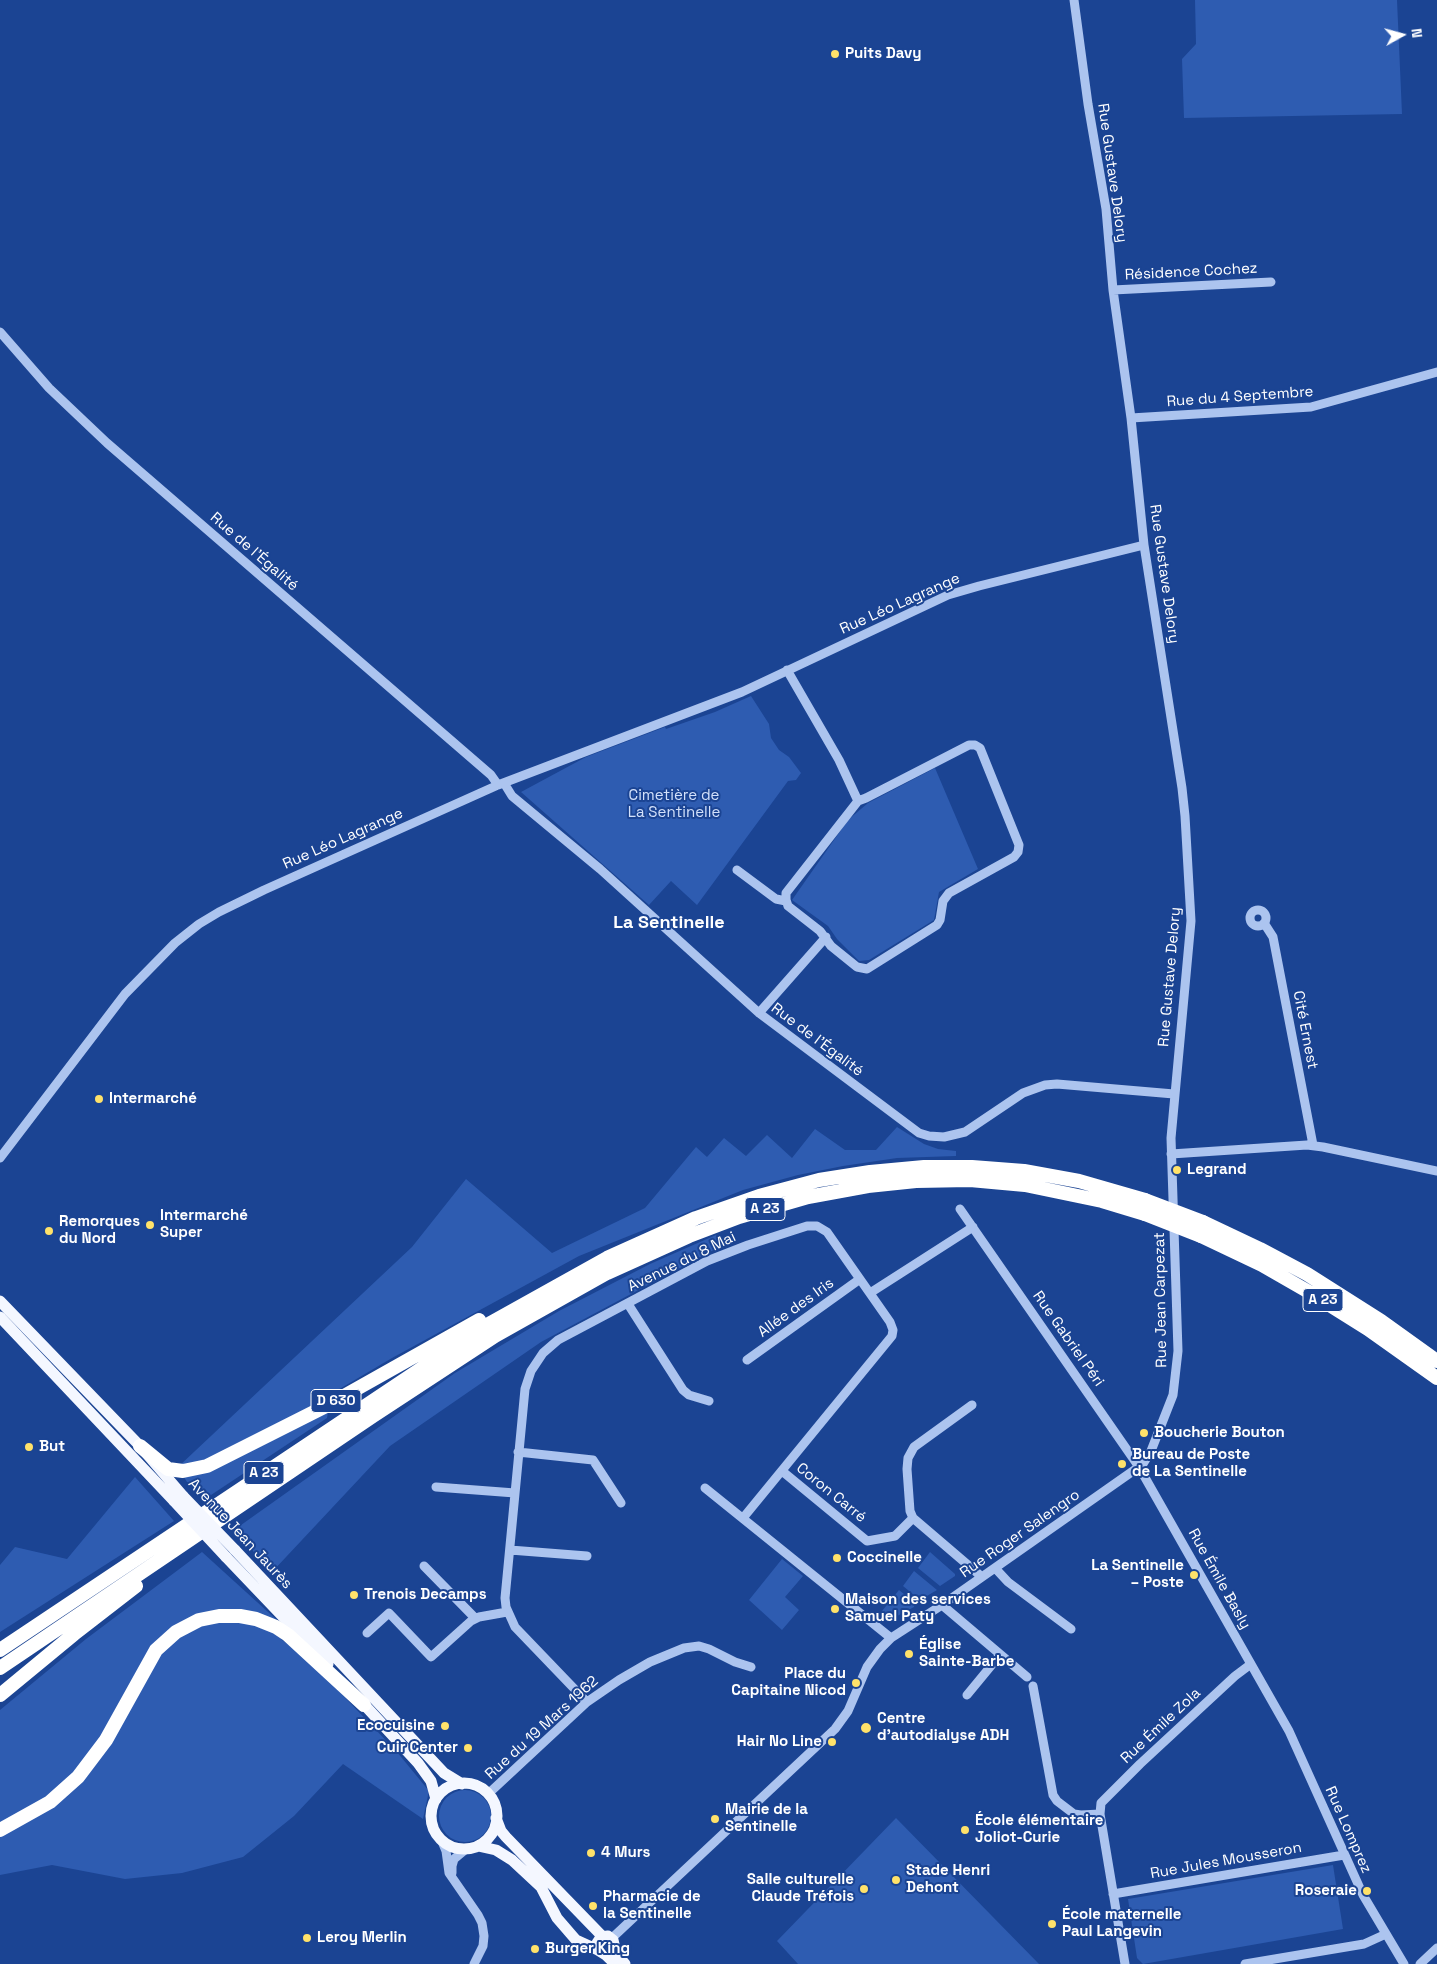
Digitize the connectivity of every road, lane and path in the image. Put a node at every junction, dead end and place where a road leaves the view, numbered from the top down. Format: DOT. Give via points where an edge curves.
graph roads {
  1 [pos="1074,0"];
  2 [pos="1271,282"];
  3 [pos="1113,290"];
  4 [pos="0,332"];
  5 [pos="1437,372"];
  6 [pos="1131,418"];
  7 [pos="1144,545"];
  8 [pos="786,670"];
  9 [pos="501,784"];
  10 [pos="858,801"];
  11 [pos="737,870"];
  12 [pos="786,901"];
  13 [pos="1264,923"];
  14 [pos="826,937"];
  15 [pos="759,1013"];
  16 [pos="1174,1094"];
  17 [pos="1313,1145"];
  18 [pos="1170,1154"];
  19 [pos="0,1158"];
  20 [pos="1437,1171"];
  21 [pos="960,1209"];
  22 [pos="973,1227"];
  23 [pos="1202,1229"];
  24 [pos="860,1279"];
  25 [pos="870,1293"];
  26 [pos="530,1299"];
  27 [pos="0,1301"];
  28 [pos="628,1304"];
  29 [pos="0,1317"];
  30 [pos="747,1360"];
  31 [pos="1437,1360"];
  32 [pos="1437,1378"];
  33 [pos="709,1401"];
  34 [pos="972,1405"];
  35 [pos="140,1446"];
  36 [pos="518,1452"];
  37 [pos="1140,1467"];
  38 [pos="782,1471"];
  39 [pos="436,1487"];
  40 [pos="705,1488"];
  41 [pos="515,1493"];
  42 [pos="178,1499"];
  43 [pos="621,1503"];
  44 [pos="743,1518"];
  45 [pos="913,1518"];
  46 [pos="204,1531"];
  47 [pos="510,1550"];
  48 [pos="230,1554"];
  49 [pos="586,1556"];
  50 [pos="424,1566"];
  51 [pos="994,1568"];
  52 [pos="982,1577"];
  53 [pos="942,1605"];
  54 [pos="507,1612"];
  55 [pos="475,1618"];
  56 [pos="1071,1629"];
  57 [pos="367,1633"];
  58 [pos="891,1638"];
  59 [pos="0,1650"];
  60 [pos="1000,1655"];
  61 [pos="1251,1664"];
  62 [pos="751,1667"];
  63 [pos="0,1668"];
  64 [pos="1027,1677"];
  65 [pos="1033,1686"];
  66 [pos="0,1695"];
  67 [pos="967,1695"];
  68 [pos="587,1702"];
  69 [pos="364,1705"];
  70 [pos="1274,1705"];
  71 [pos="462,1784"];
  72 [pos="488,1794"];
  73 [pos="436,1799"];
  74 [pos="1100,1814"];
  75 [pos="496,1818"];
  76 [pos="0,1830"];
  77 [pos="441,1839"];
  78 [pos="478,1846"];
  79 [pos="466,1849"];
  80 [pos="1344,1855"];
  81 [pos="455,1880"];
  82 [pos="1113,1894"];
  83 [pos="1386,1934"];
  84 [pos="607,1946"];
  85 [pos="1437,1948"];
  86 [pos="1295,1960"];
  87 [pos="474,1964"];
  88 [pos="615,1964"];
  89 [pos="626,1964"];
  90 [pos="1125,1964"];
  91 [pos="1245,1964"];
  92 [pos="1404,1964"];
  93 [pos="1420,1964"];
  1 -- 3 [label="street, Rue Gustave Delory" via="1103,190"];
  2 -- 3 [label="street, Résidence Cochez"];
  3 -- 6 [label="street, Rue Gustave Delory"];
  4 -- 9 [label="street, Rue de l'Égalité" via="49,388 94,431"];
  5 -- 6 [label="street, Rue du 4 Septembre" via="1311,407"];
  6 -- 7 [label="street, Rue Gustave Delory"];
  7 -- 8 [label="street, Rue Léo Lagrange" via="956,592"];
  7 -- 16 [label="street, Rue Gustave Delory" via="1182,788 1191,905"];
  8 -- 9 [label="street, Rue Léo Lagrange" via="715,703"];
  8 -- 10 [label="street" via="842,765"];
  9 -- 15 [label="street, Rue de l'Égalité"];
  9 -- 19 [label="street, Rue Léo Lagrange" via="264,890 199,924 168,949 119,1001"];
  10 -- 12 [label="street" via="786,893"];
  10 -- 14 [label="street" via="975,744 980,748 1019,850 1014,857 949,893 943,901 937,925 870,968 857,967 831,946"];
  11 -- 12 [label="street" via="776,899"];
  12 -- 14 [label="street"];
  13 -- 17 [label="street, Cité Ernest" via="1273,937"];
  14 -- 15 [label="street"];
  15 -- 16 [label="street, Rue de l'Égalité" via="911,1128 929,1136 950,1137 965,1132 1023,1093 1045,1085"];
  16 -- 18 [label="street, Rue Gustave Delory"];
  17 -- 18 [label="street"];
  17 -- 20 [label="street"];
  18 -- 37 [label="street, Rue Jean Carpezat" via="1177,1370 1171,1402"];
  21 -- 22 [label="street, Rue Gabriel Péri"];
  22 -- 25 [label="street"];
  22 -- 37 [label="street, Rue Gabriel Péri"];
  23 -- 26 [label="highway, A 23, bridge" via="1145,1200 1060,1177 989,1168 912,1168 842,1176 770,1193 702,1216 625,1248"];
  23 -- 31 [label="highway, A 23" via="1260,1249 1307,1274"];
  23 -- 32 [label="highway, A 23" via="1309,1292"];
  23 -- 46 [label="highway, A 23, bridge" via="1102,1201 1040,1188 944,1180 843,1190 740,1217 622,1266 510,1327"];
  24 -- 25 [label="street, Avenue du 8 Mai"];
  24 -- 28 [label="street, Avenue du 8 Mai" via="827,1232 817,1226 807,1226 719,1256"];
  24 -- 30 [label="street, Allée des Iris"];
  25 -- 38 [label="street, Avenue du 8 Mai" via="890,1322 892,1336"];
  26 -- 35 [label="highway, D 630" via="496,1311 328,1405 207,1466 183,1471 168,1469"];
  26 -- 59 [label="highway, A 23" via="462,1341"];
  27 -- 35 [label="main road, Avenue Jean Jaurès / D 630"];
  28 -- 33 [label="street" via="683,1390"];
  28 -- 36 [label="street, Avenue du 8 Mai" via="553,1344 538,1359 525,1389"];
  29 -- 42 [label="main road, Avenue Jean Jaurès / D 630"];
  34 -- 45 [label="street" via="911,1450 907,1469"];
  35 -- 42 [label="main road, Avenue Jean Jaurès / D 630"];
  36 -- 41 [label="street, Avenue du 8 Mai"];
  36 -- 43 [label="street" via="594,1460"];
  37 -- 51 [label="street, Rue Roger Salengro"];
  37 -- 61 [label="street, Rue Émile Basly"];
  38 -- 44 [label="street, Avenue du 8 Mai"];
  38 -- 45 [label="street, Coron Carré" via="867,1541 895,1536"];
  39 -- 41 [label="street"];
  40 -- 44 [label="street"];
  41 -- 47 [label="street, Avenue du 8 Mai"];
  42 -- 48 [label="main road, Avenue Jean Jaurès / D 630, bridge"];
  44 -- 58 [label="street"];
  45 -- 52 [label="street"];
  46 -- 63 [label="highway, A 23"];
  46 -- 66 [label="highway" via="190,1548 94,1618"];
  47 -- 49 [label="street"];
  47 -- 54 [label="street, Avenue du 8 Mai" via="505,1598"];
  48 -- 69 [label="main road, Avenue Jean Jaurès / D 630"];
  48 -- 71 [label="main road, Avenue Jean Jaurès / D 630" via="444,1774"];
  50 -- 55 [label="street"];
  51 -- 52 [label="street, Rue Roger Salengro"];
  51 -- 56 [label="street"];
  52 -- 53 [label="street, Rue Roger Salengro"];
  53 -- 58 [label="street, Rue Roger Salengro"];
  53 -- 60 [label="street"];
  54 -- 55 [label="street"];
  54 -- 68 [label="street" via="515,1627"];
  55 -- 57 [label="street" via="431,1657 389,1613"];
  58 -- 84 [label="street, Rue Roger Salengro" via="866,1667 839,1725"];
  60 -- 64 [label="street"];
  60 -- 67 [label="street"];
  61 -- 70 [label="street, Rue Émile Basly"];
  61 -- 74 [label="street, Rue Émile Zola" via="1105,1797"];
  62 -- 68 [label="street, Rue du 19 Mars 1962" via="709,1649 689,1647 643,1666"];
  65 -- 74 [label="street" via="1053,1795 1074,1814"];
  68 -- 72 [label="street, Rue du 19 Mars 1962"];
  69 -- 73 [label="main road, Avenue Jean Jaurès / D 630" via="418,1763 431,1781"];
  69 -- 76 [label="highway" via="276,1627 233,1615 199,1620 176,1632 152,1656 106,1740 78,1777 41,1808"];
  70 -- 80 [label="street, Rue Lomprez"];
  71 -- 72 [label="main road" via="474,1785"];
  71 -- 73 [label="main road" via="448,1788"];
  72 -- 75 [label="main road" via="494,1804"];
  73 -- 77 [label="main road" via="432,1820"];
  74 -- 82 [label="street"];
  75 -- 78 [label="main road" via="494,1830"];
  75 -- 84 [label="main road" via="506,1837"];
  77 -- 79 [label="main road" via="453,1847"];
  77 -- 81 [label="street" via="448,1869"];
  78 -- 79 [label="main road"];
  78 -- 84 [label="main road" via="499,1852 519,1866 543,1890 557,1918 576,1940"];
  79 -- 81 [label="street" via="453,1862"];
  80 -- 82 [label="street, Rue Jules Mousseron"];
  80 -- 83 [label="street, Rue Lomprez"];
  81 -- 87 [label="street" via="483,1927 482,1946"];
  82 -- 90 [label="street"];
  83 -- 86 [label="street" via="1368,1943"];
  83 -- 92 [label="street, Rue Lomprez"];
  84 -- 88 [label="main road"];
  84 -- 89 [label="main road"];
  85 -- 93 [label="street"];
  86 -- 91 [label="street"];
}
